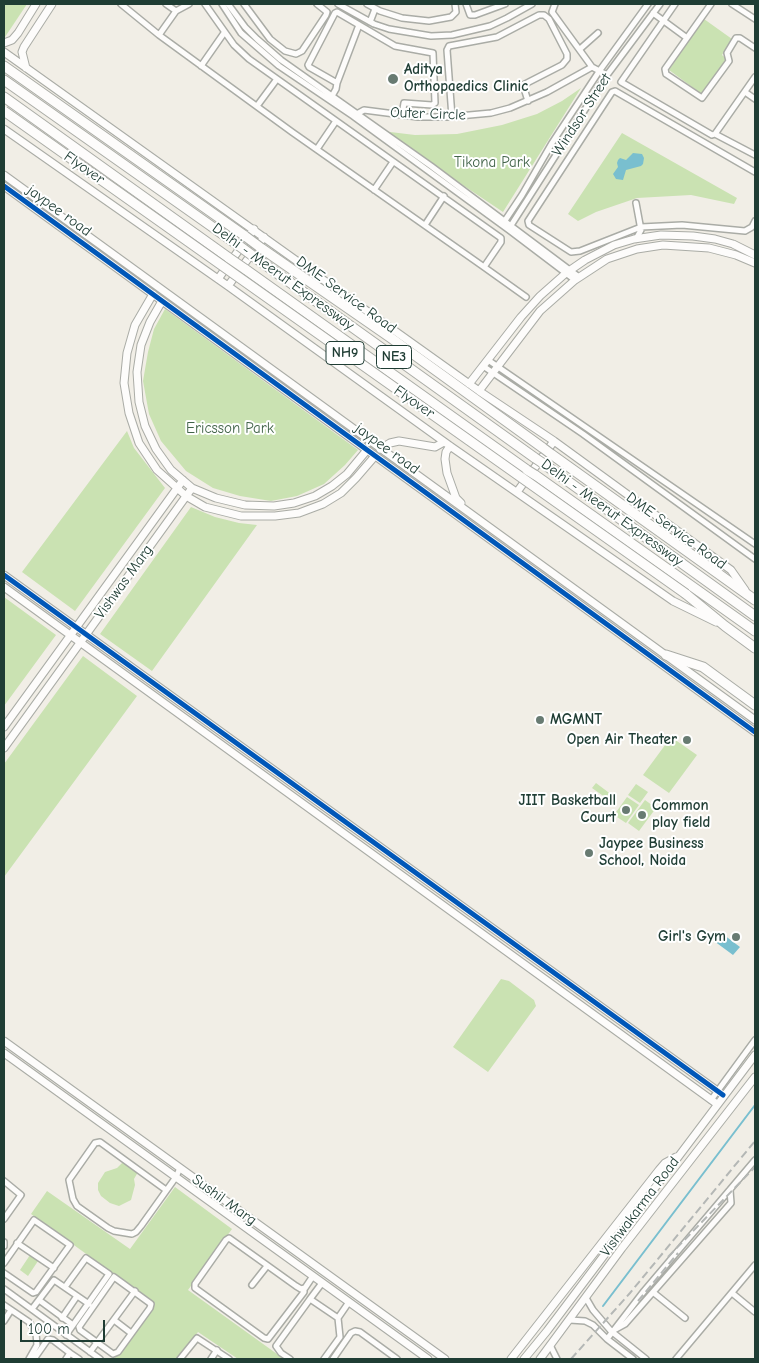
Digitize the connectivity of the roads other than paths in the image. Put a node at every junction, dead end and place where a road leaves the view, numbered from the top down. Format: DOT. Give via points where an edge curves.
graph roads {
  1 [pos="36,4"];
  2 [pos="52,4"];
  3 [pos="121,4"];
  4 [pos="166,4"];
  5 [pos="173,4"];
  6 [pos="189,4"];
  7 [pos="214,4"];
  8 [pos="222,4"];
  9 [pos="228,4"];
  10 [pos="244,4"];
  11 [pos="317,4"];
  12 [pos="338,4"];
  13 [pos="366,4"];
  14 [pos="455,4"];
  15 [pos="466,4"];
  16 [pos="505,4"];
  17 [pos="532,4"];
  18 [pos="556,4"];
  19 [pos="648,4"];
  20 [pos="660,4"];
  21 [pos="675,4"];
  22 [pos="732,4"];
  23 [pos="708,5"];
  24 [pos="206,6"];
  25 [pos="376,9"];
  26 [pos="176,11"];
  27 [pos="653,13"];
  28 [pos="755,19"];
  29 [pos="663,21"];
  30 [pos="370,22"];
  31 [pos="359,25"];
  32 [pos="492,25"];
  33 [pos="224,32"];
  34 [pos="598,33"];
  35 [pos="159,35"];
  36 [pos="497,37"];
  37 [pos="687,38"];
  38 [pos="4,42"];
  39 [pos="755,48"];
  40 [pos="580,49"];
  41 [pos="7,54"];
  42 [pos="4,66"];
  43 [pos="201,66"];
  44 [pos="592,67"];
  45 [pos="26,68"];
  46 [pos="600,70"];
  47 [pos="606,75"];
  48 [pos="755,77"];
  49 [pos="277,79"];
  50 [pos="4,80"];
  51 [pos="337,84"];
  52 [pos="745,92"];
  53 [pos="332,96"];
  54 [pos="4,97"];
  55 [pos="755,99"];
  56 [pos="528,101"];
  57 [pos="258,106"];
  58 [pos="584,110"];
  59 [pos="4,111"];
  60 [pos="355,114"];
  61 [pos="402,115"];
  62 [pos="452,117"];
  63 [pos="595,117"];
  64 [pos="336,121"];
  65 [pos="4,129"];
  66 [pos="715,134"];
  67 [pos="317,148"];
  68 [pos="755,153"];
  69 [pos="393,162"];
  70 [pos="755,172"];
  71 [pos="4,175"];
  72 [pos="4,186"];
  73 [pos="374,190"];
  74 [pos="444,196"];
  75 [pos="34,197"];
  76 [pos="636,203"];
  77 [pos="28,204"];
  78 [pos="755,221"];
  79 [pos="504,223"];
  80 [pos="425,225"];
  81 [pos="510,227"];
  82 [pos="641,228"];
  83 [pos="254,229"];
  84 [pos="264,236"];
  85 [pos="636,239"];
  86 [pos="755,255"];
  87 [pos="755,263"];
  88 [pos="484,267"];
  89 [pos="568,272"];
  90 [pos="218,278"];
  91 [pos="577,278"];
  92 [pos="228,286"];
  93 [pos="153,294"];
  94 [pos="526,297"];
  95 [pos="162,301"];
  96 [pos="486,363"];
  97 [pos="497,366"];
  98 [pos="274,372"];
  99 [pos="492,373"];
  100 [pos="270,379"];
  101 [pos="469,384"];
  102 [pos="479,391"];
  103 [pos="554,441"];
  104 [pos="447,444"];
  105 [pos="380,449"];
  106 [pos="367,450"];
  107 [pos="375,456"];
  108 [pos="628,457"];
  109 [pos="623,463"];
  110 [pos="183,480"];
  111 [pos="192,488"];
  112 [pos="176,489"];
  113 [pos="517,492"];
  114 [pos="186,496"];
  115 [pos="469,513"];
  116 [pos="755,544"];
  117 [pos="755,559"];
  118 [pos="4,575"];
  119 [pos="4,587"];
  120 [pos="747,594"];
  121 [pos="755,600"];
  122 [pos="755,616"];
  123 [pos="725,626"];
  124 [pos="76,627"];
  125 [pos="755,631"];
  126 [pos="86,634"];
  127 [pos="70,635"];
  128 [pos="646,641"];
  129 [pos="80,643"];
  130 [pos="641,648"];
  131 [pos="755,648"];
  132 [pos="666,655"];
  133 [pos="755,704"];
  134 [pos="755,720"];
  135 [pos="4,727"];
  136 [pos="755,732"];
  137 [pos="4,748"];
  138 [pos="755,1040"];
  139 [pos="4,1041"];
  140 [pos="4,1053"];
  141 [pos="755,1055"];
  142 [pos="755,1077"];
  143 [pos="720,1093"];
  144 [pos="714,1102"];
  145 [pos="677,1156"];
  146 [pos="755,1160"];
  147 [pos="180,1168"];
  148 [pos="176,1177"];
  149 [pos="4,1181"];
  150 [pos="166,1190"];
  151 [pos="730,1190"];
  152 [pos="4,1219"];
  153 [pos="628,1224"];
  154 [pos="636,1230"];
  155 [pos="4,1242"];
  156 [pos="614,1242"];
  157 [pos="17,1243"];
  158 [pos="4,1246"];
  159 [pos="622,1248"];
  160 [pos="4,1262"];
  161 [pos="755,1265"];
  162 [pos="266,1266"];
  163 [pos="54,1268"];
  164 [pos="4,1273"];
  165 [pos="313,1276"];
  166 [pos="15,1282"];
  167 [pos="322,1282"];
  168 [pos="252,1285"];
  169 [pos="65,1287"];
  170 [pos="304,1288"];
  171 [pos="6,1290"];
  172 [pos="135,1291"];
  173 [pos="654,1293"];
  174 [pos="732,1293"];
  175 [pos="13,1296"];
  176 [pos="77,1296"];
  177 [pos="586,1298"];
  178 [pos="310,1299"];
  179 [pos="38,1300"];
  180 [pos="349,1302"];
  181 [pos="89,1304"];
  182 [pos="5,1305"];
  183 [pos="11,1310"];
  184 [pos="32,1310"];
  185 [pos="755,1312"];
  186 [pos="62,1318"];
  187 [pos="338,1318"];
  188 [pos="685,1318"];
  189 [pos="114,1320"];
  190 [pos="570,1320"];
  191 [pos="4,1321"];
  192 [pos="73,1325"];
  193 [pos="534,1329"];
  194 [pos="611,1331"];
  195 [pos="131,1333"];
  196 [pos="66,1335"];
  197 [pos="543,1336"];
  198 [pos="607,1338"];
  199 [pos="97,1343"];
  200 [pos="550,1345"];
  201 [pos="217,1350"];
  202 [pos="90,1352"];
  203 [pos="70,1353"];
  204 [pos="29,1359"];
  205 [pos="34,1359"];
  206 [pos="66,1359"];
  207 [pos="79,1359"];
  208 [pos="100,1359"];
  209 [pos="180,1359"];
  210 [pos="210,1359"];
  211 [pos="229,1359"];
  212 [pos="290,1359"];
  213 [pos="324,1359"];
  214 [pos="333,1359"];
  215 [pos="397,1359"];
  216 [pos="428,1359"];
  217 [pos="445,1359"];
  218 [pos="511,1359"];
  219 [pos="524,1359"];
  220 [pos="540,1359"];
  221 [pos="557,1359"];
  222 [pos="633,1359"];
  223 [pos="646,1359"];
  224 [pos="676,1359"];
  1 -- 38 [label="street" via="18,33 12,40"];
  2 -- 45 [label="street" via="24,47"];
  3 -- 35 [label="street"];
  4 -- 26 [label="street"];
  5 -- 26 [label="street"];
  6 -- 26 [label="street"];
  7 -- 24 [label="street"];
  8 -- 60 [label="street" via="241,33 278,66"];
  9 -- 53 [label="street" via="257,39"];
  10 -- 11 [label="street" via="270,39 285,51 296,54 302,51 326,16 327,12"];
  12 -- 30 [label="street"];
  13 -- 25 [label="street"];
  14 -- 25 [label="street" via="454,15 437,20 402,18"];
  15 -- 16 [label="street" via="470,15 475,15"];
  17 -- 32 [label="street"];
  18 -- 40 [label="street" via="552,12"];
  19 -- 46 [label="street, Windsor Street"];
  20 -- 27 [label="street, Windsor Street"];
  21 -- 29 [label="street"];
  22 -- 28 [label="street"];
  23 -- 37 [label="street"];
  24 -- 33 [label="street"];
  25 -- 30 [label="street"];
  26 -- 35 [label="street"];
  27 -- 29 [label="street"];
  27 -- 47 [label="street, Windsor Street"];
  29 -- 37 [label="street"];
  29 -- 66 [label="street" via="621,82 709,135"];
  30 -- 32 [label="street" via="389,29 431,36 452,35"];
  31 -- 51 [label="street"];
  31 -- 51 [label="street" via="336,12 309,62 308,67"];
  31 -- 61 [label="street" via="395,46 433,53 435,103 404,103"];
  32 -- 36 [label="street"];
  33 -- 43 [label="street"];
  33 -- 49 [label="street" via="234,45"];
  34 -- 40 [label="street"];
  35 -- 43 [label="street"];
  36 -- 56 [label="street" via="544,15 567,54 562,64 523,85"];
  36 -- 62 [label="street" via="448,48"];
  37 -- 39 [label="street" via="665,72 701,98 729,61 727,53 736,38"];
  40 -- 44 [label="street"];
  41 -- 45 [label="street, DME Service Road"];
  42 -- 120 [label="highway, NH9, bridge"];
  43 -- 57 [label="street"];
  44 -- 46 [label="street"];
  44 -- 56 [label="street, Outer Circle"];
  45 -- 83 [label="street, DME Service Road"];
  46 -- 47 [label="street"];
  46 -- 79 [label="street, Windsor Street"];
  47 -- 58 [label="street, Windsor Street"];
  48 -- 52 [label="street"];
  49 -- 57 [label="street"];
  49 -- 64 [label="street"];
  50 -- 122 [label="highway, Delhi - Meerut Expressway / NE3, bridge"];
  51 -- 53 [label="street"];
  52 -- 55 [label="street"];
  52 -- 66 [label="street"];
  53 -- 60 [label="street"];
  54 -- 125 [label="highway, Delhi - Meerut Expressway / NE3, bridge"];
  56 -- 62 [label="street, Outer Circle" via="491,113"];
  57 -- 67 [label="street"];
  58 -- 63 [label="street"];
  58 -- 81 [label="street, Windsor Street"];
  59 -- 123 [label="highway, Flyover / NH9, bridge" via="686,594"];
  60 -- 61 [label="street, Outer Circle" via="364,110"];
  60 -- 79 [label="street"];
  61 -- 62 [label="street, Outer Circle"];
  63 -- 70 [label="street" via="615,91"];
  63 -- 82 [label="street" via="529,217 529,225 571,252"];
  64 -- 67 [label="street"];
  64 -- 69 [label="street"];
  65 -- 90 [label="street"];
  66 -- 68 [label="street"];
  67 -- 73 [label="street"];
  69 -- 73 [label="street"];
  69 -- 74 [label="street"];
  71 -- 75 [label="street"];
  72 -- 77 [label="street, jaypee road"];
  73 -- 80 [label="street"];
  74 -- 80 [label="street"];
  74 -- 88 [label="street" via="501,238"];
  75 -- 77 [label="street"];
  75 -- 98 [label="street"];
  76 -- 82 [label="street"];
  77 -- 93 [label="street, jaypee road"];
  78 -- 82 [label="street" via="745,231 682,224"];
  79 -- 81 [label="street"];
  80 -- 88 [label="street"];
  81 -- 89 [label="street"];
  82 -- 85 [label="street"];
  83 -- 84 [label="street, DME Service Road"];
  83 -- 90 [label="street"];
  84 -- 92 [label="street"];
  84 -- 101 [label="street, DME Service Road"];
  85 -- 86 [label="street" via="660,235 693,236 733,244"];
  85 -- 89 [label="street" via="608,248"];
  87 -- 91 [label="street" via="709,248 663,245 619,254"];
  88 -- 94 [label="street"];
  89 -- 91 [label="street"];
  89 -- 96 [label="street" via="521,317"];
  90 -- 92 [label="street"];
  91 -- 97 [label="street" via="540,311"];
  92 -- 104 [label="street"];
  93 -- 95 [label="street, jaypee road"];
  93 -- 112 [label="street" via="135,325 127,353 124,383 129,413 140,443 157,470"];
  95 -- 100 [label="street, jaypee road"];
  95 -- 110 [label="street" via="141,345 137,372 139,402 156,449"];
  96 -- 97 [label="street"];
  96 -- 99 [label="street"];
  96 -- 101 [label="street"];
  97 -- 99 [label="street"];
  97 -- 108 [label="street"];
  98 -- 100 [label="street"];
  98 -- 105 [label="street"];
  99 -- 102 [label="street"];
  99 -- 109 [label="street"];
  100 -- 106 [label="street, jaypee road"];
  101 -- 102 [label="street, DME Service Road"];
  102 -- 103 [label="street, DME Service Road"];
  103 -- 113 [label="street"];
  103 -- 120 [label="street, DME Service Road" via="731,570"];
  104 -- 105 [label="street" via="435,447 399,442"];
  104 -- 113 [label="street"];
  104 -- 115 [label="street" via="447,473 456,498"];
  105 -- 115 [label="street"];
  106 -- 107 [label="street, jaypee road"];
  106 -- 111 [label="street" via="332,486 315,496 294,502 274,506 245,505"];
  107 -- 114 [label="street" via="340,493 299,513 241,516 205,507"];
  107 -- 130 [label="street, jaypee road"];
  108 -- 109 [label="street"];
  108 -- 116 [label="street"];
  109 -- 117 [label="street"];
  110 -- 111 [label="street"];
  110 -- 112 [label="street, Vishwas Marg"];
  111 -- 114 [label="street, Vishwas Marg"];
  112 -- 114 [label="street"];
  112 -- 124 [label="street, Vishwas Marg"];
  113 -- 123 [label="street" via="673,601"];
  114 -- 126 [label="street, Vishwas Marg"];
  115 -- 128 [label="street"];
  118 -- 124 [label="street"];
  119 -- 127 [label="street"];
  120 -- 121 [label="highway, NH9"];
  123 -- 131 [label="highway, Flyover"];
  124 -- 126 [label="street"];
  124 -- 127 [label="street, Vishwas Marg"];
  126 -- 129 [label="street, Vishwas Marg"];
  126 -- 143 [label="street"];
  127 -- 129 [label="street"];
  127 -- 135 [label="street, Vishwas Marg"];
  128 -- 130 [label="street"];
  128 -- 132 [label="street"];
  129 -- 137 [label="street, Vishwas Marg"];
  129 -- 144 [label="street"];
  130 -- 136 [label="street, jaypee road"];
  132 -- 133 [label="highway" via="703,667"];
  132 -- 134 [label="street"];
  138 -- 143 [label="street"];
  139 -- 147 [label="street, Sushil Marg"];
  140 -- 148 [label="street, Sushil Marg"];
  141 -- 143 [label="street, Vishwakarma Road"];
  142 -- 154 [label="street, Vishwakarma Road"];
  143 -- 144 [label="street, Vishwakarma Road"];
  144 -- 145 [label="street, Vishwakarma Road"];
  145 -- 153 [label="street, Vishwakarma Road"];
  145 -- 193 [label="street" via="659,1170"];
  146 -- 151 [label="street"];
  147 -- 148 [label="street"];
  147 -- 217 [label="street, Sushil Marg"];
  148 -- 150 [label="street"];
  148 -- 165 [label="street, Sushil Marg"];
  149 -- 152 [label="street" via="21,1195"];
  150 -- 150 [label="street" via="132,1234 108,1228 78,1206 73,1200 69,1180 95,1144 100,1142"];
  151 -- 173 [label="street" via="731,1203"];
  151 -- 194 [label="street"];
  153 -- 154 [label="street" via="628,1231"];
  153 -- 156 [label="street, Vishwakarma Road"];
  154 -- 159 [label="street, Vishwakarma Road"];
  155 -- 158 [label="street"];
  156 -- 159 [label="street" via="622,1241"];
  156 -- 197 [label="street, Vishwakarma Road"];
  157 -- 160 [label="street"];
  157 -- 163 [label="street"];
  157 -- 163 [label="street" via="36,1220 70,1245"];
  159 -- 177 [label="street, Vishwakarma Road"];
  161 -- 174 [label="street"];
  162 -- 168 [label="street"];
  162 -- 170 [label="street"];
  162 -- 170 [label="street" via="229,1238 195,1288 264,1338 268,1338"];
  163 -- 166 [label="street" via="36,1292"];
  164 -- 166 [label="street"];
  165 -- 167 [label="street, Sushil Marg"];
  165 -- 170 [label="street"];
  166 -- 171 [label="street"];
  167 -- 178 [label="street"];
  167 -- 180 [label="street, Sushil Marg"];
  169 -- 176 [label="street"];
  169 -- 179 [label="street" via="54,1280"];
  169 -- 181 [label="street" via="84,1259 95,1263 108,1276"];
  171 -- 175 [label="street"];
  172 -- 189 [label="street"];
  172 -- 195 [label="street" via="151,1304"];
  172 -- 199 [label="street" via="113,1278 79,1327"];
  173 -- 188 [label="street"];
  173 -- 194 [label="street" via="625,1324"];
  174 -- 185 [label="street"];
  174 -- 224 [label="street"];
  175 -- 182 [label="street"];
  175 -- 184 [label="street"];
  176 -- 181 [label="street"];
  176 -- 186 [label="street"];
  177 -- 190 [label="street, Vishwakarma Road"];
  177 -- 194 [label="street"];
  178 -- 187 [label="street"];
  178 -- 212 [label="street" via="276,1346"];
  179 -- 184 [label="street"];
  179 -- 186 [label="street"];
  180 -- 187 [label="street"];
  180 -- 216 [label="street, Sushil Marg"];
  181 -- 192 [label="street"];
  182 -- 183 [label="street"];
  183 -- 191 [label="street"];
  183 -- 204 [label="street" via="29,1322 36,1333 37,1345"];
  184 -- 196 [label="street"];
  186 -- 192 [label="street"];
  187 -- 213 [label="street" via="340,1337"];
  189 -- 195 [label="street"];
  189 -- 199 [label="street"];
  190 -- 198 [label="street" via="590,1323"];
  190 -- 200 [label="street, Vishwakarma Road"];
  192 -- 196 [label="street"];
  193 -- 197 [label="street"];
  193 -- 218 [label="street"];
  194 -- 198 [label="street"];
  194 -- 223 [label="street"];
  195 -- 199 [label="street" via="116,1354"];
  196 -- 202 [label="street"];
  197 -- 219 [label="street, Vishwakarma Road"];
  198 -- 222 [label="street"];
  199 -- 202 [label="street"];
  200 -- 220 [label="street, Vishwakarma Road"];
  200 -- 221 [label="street"];
  201 -- 209 [label="street" via="197,1338"];
  201 -- 210 [label="street"];
  201 -- 211 [label="street"];
  202 -- 208 [label="street"];
  203 -- 205 [label="street" via="53,1340 48,1340"];
  203 -- 206 [label="street"];
  203 -- 207 [label="street"];
  214 -- 215 [label="street" via="355,1331"];
}
